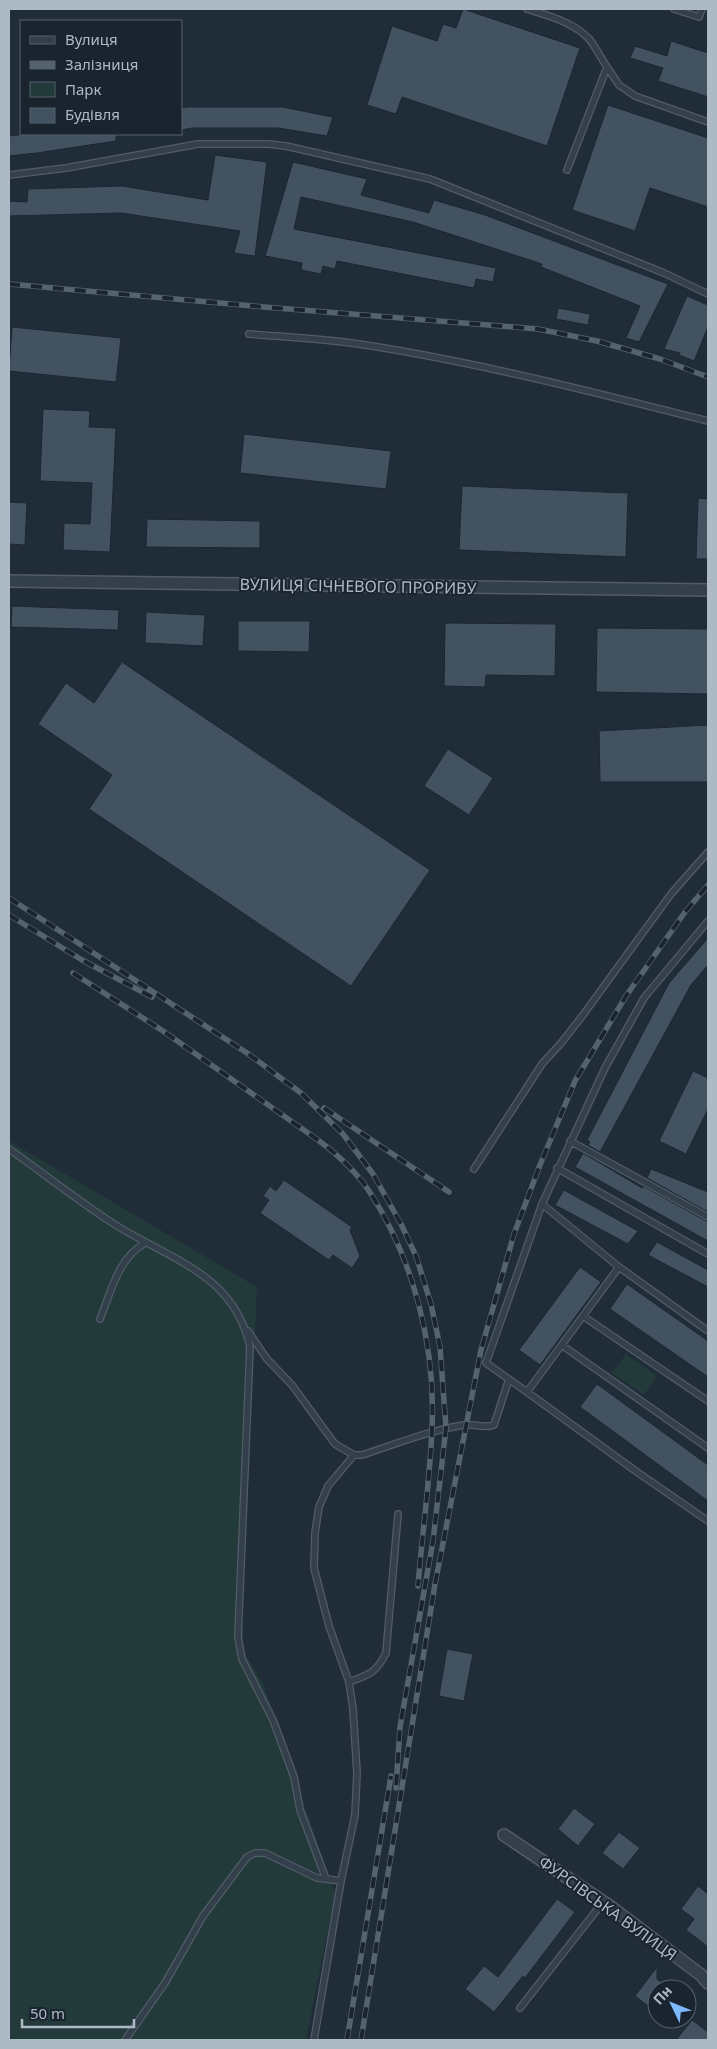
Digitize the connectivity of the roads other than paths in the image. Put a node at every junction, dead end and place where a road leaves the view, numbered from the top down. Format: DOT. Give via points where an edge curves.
graph roads {
  1 [pos="527,9"];
  2 [pos="674,9"];
  3 [pos="702,9"];
  4 [pos="607,67"];
  5 [pos="708,122"];
  6 [pos="567,170"];
  7 [pos="9,174"];
  8 [pos="708,294"];
  9 [pos="249,334"];
  10 [pos="708,421"];
  11 [pos="9,581"];
  12 [pos="708,590"];
  13 [pos="708,852"];
  14 [pos="708,921"];
  15 [pos="570,1141"];
  16 [pos="9,1149"];
  17 [pos="557,1168"];
  18 [pos="474,1169"];
  19 [pos="542,1204"];
  20 [pos="708,1217"];
  21 [pos="145,1243"];
  22 [pos="708,1254"];
  23 [pos="619,1266"];
  24 [pos="583,1316"];
  25 [pos="100,1319"];
  26 [pos="246,1327"];
  27 [pos="708,1331"];
  28 [pos="562,1346"];
  29 [pos="509,1379"];
  30 [pos="527,1392"];
  31 [pos="708,1401"];
  32 [pos="708,1448"];
  33 [pos="354,1455"];
  34 [pos="398,1514"];
  35 [pos="708,1520"];
  36 [pos="348,1682"];
  37 [pos="504,1835"];
  38 [pos="326,1879"];
  39 [pos="341,1881"];
  40 [pos="604,1902"];
  41 [pos="708,1983"];
  42 [pos="520,2008"];
  43 [pos="124,2040"];
  44 [pos="314,2040"];
  1 -- 4 [label="lane" via="577,28 590,40"];
  2 -- 3 [label="lane" via="699,17"];
  4 -- 5 [label="lane" via="619,85 635,96"];
  4 -- 6 [label="lane"];
  7 -- 8 [label="lane" via="66,168 198,144 286,146 430,179 664,272"];
  9 -- 10 [label="lane" via="357,344 422,355"];
  11 -- 12 [label="street, ВУЛИЦЯ СІЧНЕВОГО ПРОРИВУ"];
  13 -- 18 [label="lane" via="671,894 583,1015 542,1064"];
  14 -- 15 [label="lane" via="644,998"];
  15 -- 17 [label="lane"];
  15 -- 20 [label="lane"];
  16 -- 21 [label="lane" via="110,1222"];
  17 -- 19 [label="lane"];
  17 -- 22 [label="lane"];
  19 -- 23 [label="lane"];
  19 -- 29 [label="lane" via="486,1363"];
  21 -- 25 [label="lane" via="126,1258"];
  21 -- 26 [label="lane" via="199,1271 225,1294"];
  23 -- 24 [label="lane"];
  23 -- 27 [label="lane"];
  24 -- 28 [label="lane"];
  24 -- 31 [label="lane"];
  26 -- 33 [label="lane" via="267,1359 292,1385 335,1444"];
  26 -- 38 [label="lane" via="250,1347 238,1637 242,1659 273,1720 294,1777 300,1810"];
  28 -- 30 [label="lane"];
  28 -- 32 [label="lane"];
  29 -- 30 [label="lane"];
  29 -- 33 [label="lane" via="494,1425 466,1424"];
  30 -- 35 [label="lane"];
  33 -- 36 [label="lane" via="328,1486 319,1507 314,1568"];
  34 -- 36 [label="lane" via="386,1653 372,1674"];
  36 -- 39 [label="lane" via="357,1773 355,1815"];
  37 -- 40 [label="street, ФУРСІВСЬКА ВУЛИЦЯ"];
  38 -- 39 [label="lane"];
  38 -- 43 [label="lane" via="317,1878 264,1853 247,1857 203,1916 165,1982"];
  39 -- 44 [label="lane"];
  40 -- 41 [label="street, ФУРСІВСЬКА ВУЛИЦЯ"];
  40 -- 42 [label="lane"];
}
